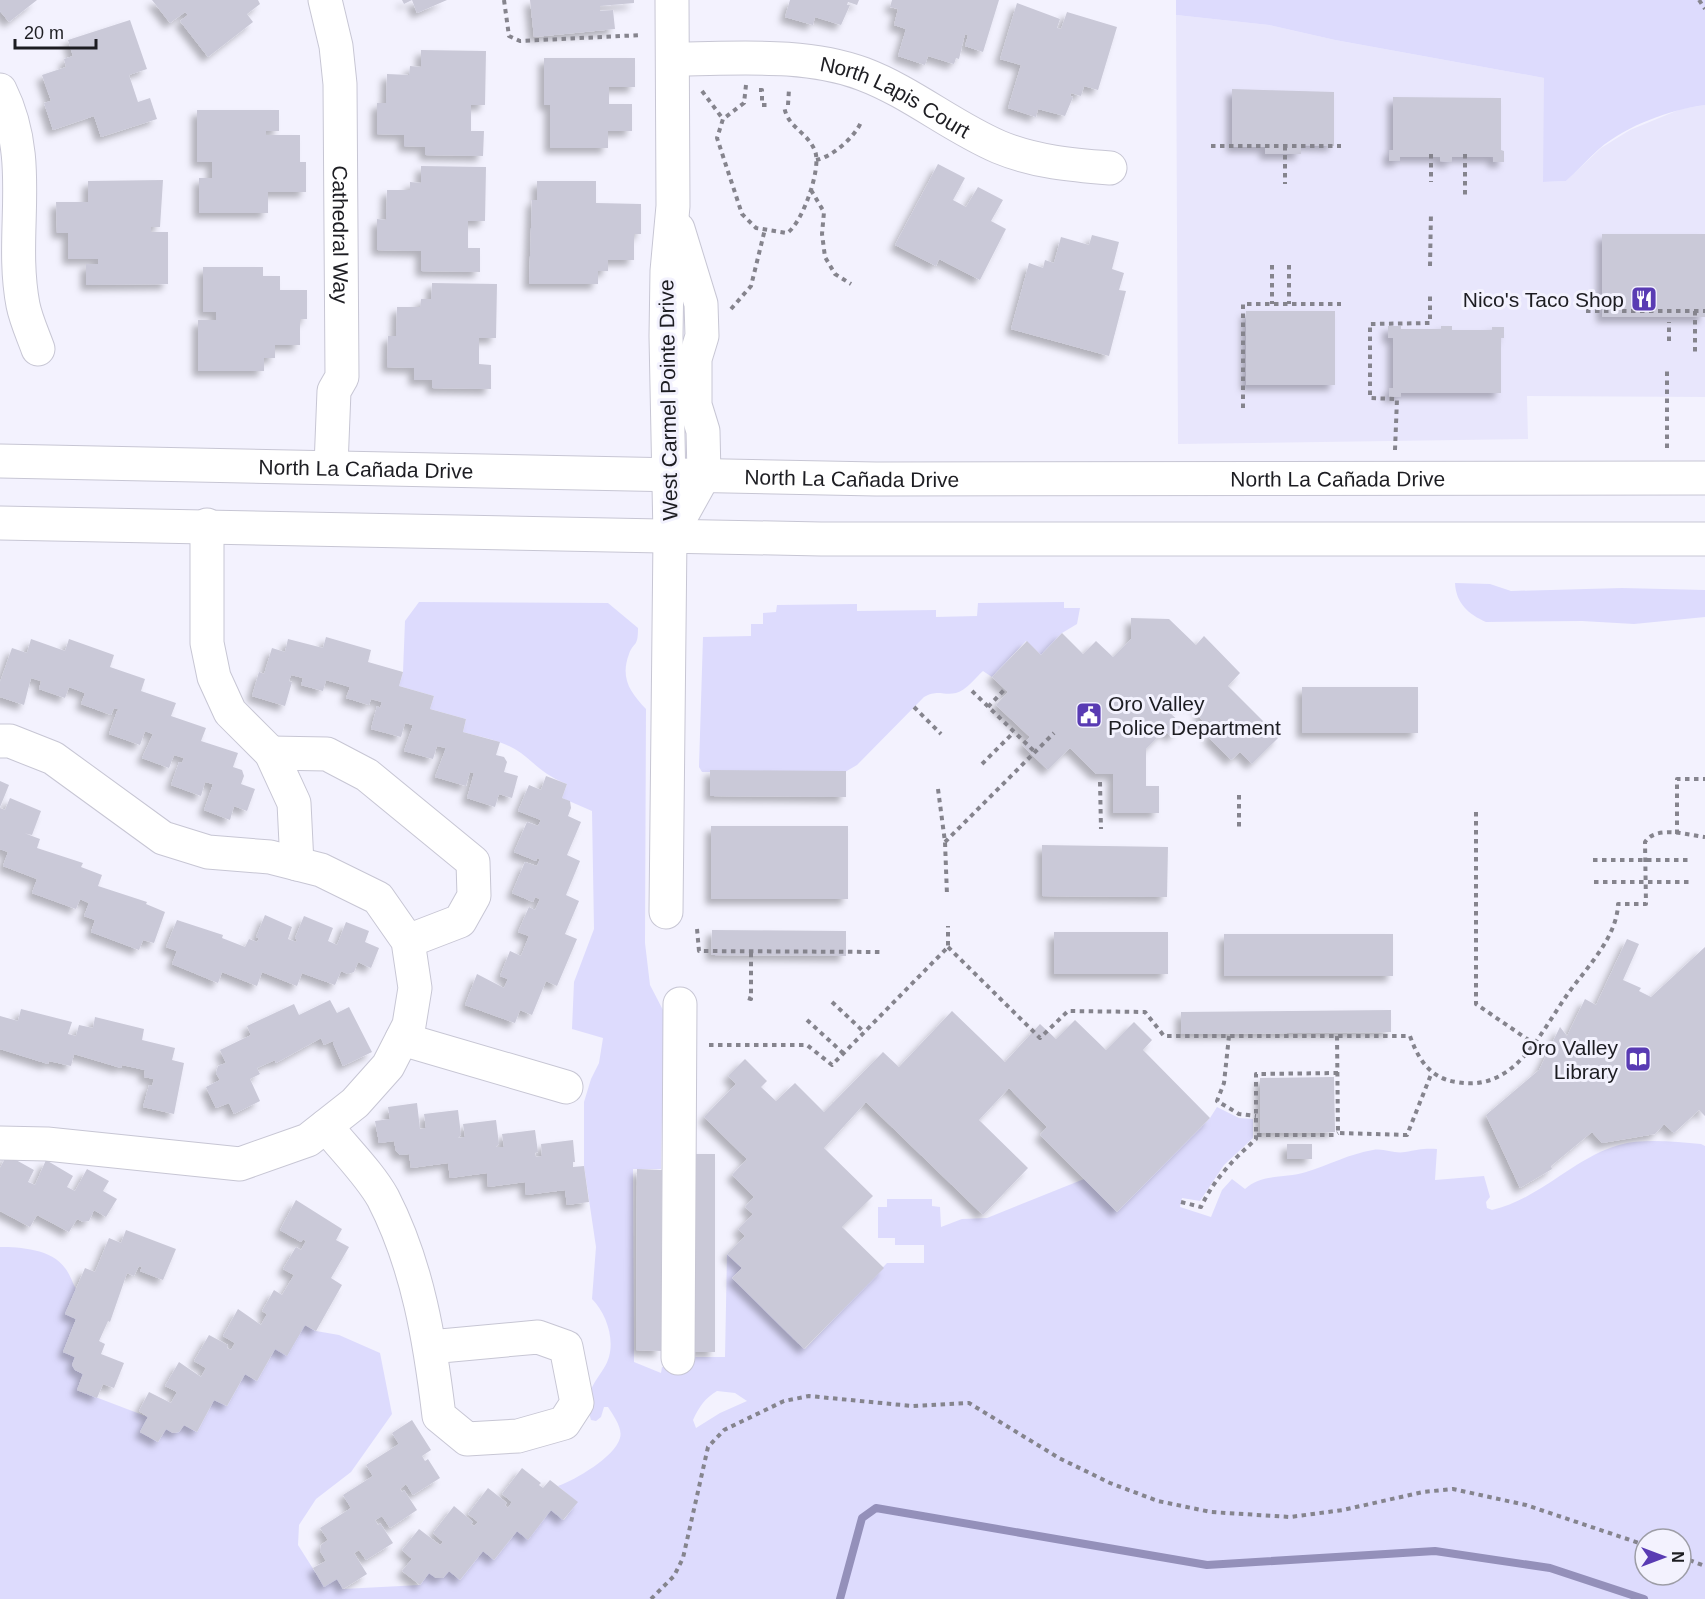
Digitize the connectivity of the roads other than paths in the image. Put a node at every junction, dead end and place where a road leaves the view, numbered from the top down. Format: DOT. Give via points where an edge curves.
graph roads {
  1 [pos="325,0"];
  2 [pos="672,0"];
  3 [pos="673,48"];
  4 [pos="0,90"];
  5 [pos="1110,168"];
  6 [pos="673,206"];
  7 [pos="666,336"];
  8 [pos="702,336"];
  9 [pos="38,349"];
  10 [pos="0,461"];
  11 [pos="331,466"];
  12 [pos="668,475"];
  13 [pos="704,476"];
  14 [pos="1705,478"];
  15 [pos="0,523"];
  16 [pos="207,525"];
  17 [pos="670,536"];
  18 [pos="1705,539"];
  19 [pos="0,741"];
  20 [pos="271,753"];
  21 [pos="297,864"];
  22 [pos="666,912"];
  23 [pos="408,941"];
  24 [pos="680,1004"];
  25 [pos="402,1039"];
  26 [pos="566,1087"];
  27 [pos="326,1126"];
  28 [pos="0,1143"];
  29 [pos="430,1347"];
  30 [pos="678,1358"];
  1 -- 11 [label="street, Cathedral Way" via="340,84 342,377 334,391"];
  2 -- 3 [label="street, West Carmel Pointe Drive"];
  3 -- 5 [label="street, North Lapis Court" via="822,63 862,74 998,147 1061,164"];
  3 -- 6 [label="street, West Carmel Pointe Drive"];
  4 -- 9 [label="street" via="9,111 22,173 23,306"];
  6 -- 7 [label="street, West Carmel Pointe Drive"];
  6 -- 8 [label="street, West Carmel Pointe Drive" via="682,247 700,297"];
  7 -- 8 [label="street"];
  7 -- 12 [label="street, West Carmel Pointe Drive"];
  8 -- 13 [label="street, West Carmel Pointe Drive" via="695,359 695,405 703,431"];
  10 -- 11 [label="street, North La Cañada Drive"];
  11 -- 12 [label="street, North La Cañada Drive"];
  12 -- 13 [label="street, North La Cañada Drive"];
  12 -- 17 [label="street, West Carmel Pointe Drive"];
  13 -- 14 [label="street, North La Cañada Drive" via="1203,480"];
  13 -- 17 [label="street, West Carmel Pointe Drive"];
  15 -- 16 [label="street"];
  16 -- 17 [label="street"];
  16 -- 20 [label="street" via="207,643 214,677 230,712"];
  17 -- 18 [label="street" via="833,540"];
  17 -- 22 [label="street"];
  19 -- 21 [label="street" via="10,741 53,758 164,838 208,852 270,857"];
  20 -- 21 [label="street" via="294,803"];
  20 -- 23 [label="street" via="327,754 367,775 473,862 474,896 460,921"];
  21 -- 23 [label="street" via="321,870 378,898"];
  23 -- 25 [label="street" via="415,988 409,1025"];
  24 -- 30 [label="street"];
  25 -- 26 [label="street"];
  25 -- 27 [label="street" via="388,1066 355,1103"];
  27 -- 28 [label="street" via="308,1140 240,1164 47,1144"];
  27 -- 29 [label="street" via="382,1197 409,1259"];
  29 -- 29 [label="street" via="439,1416 467,1439 518,1436 564,1424 577,1403 566,1347 538,1337"];
}
